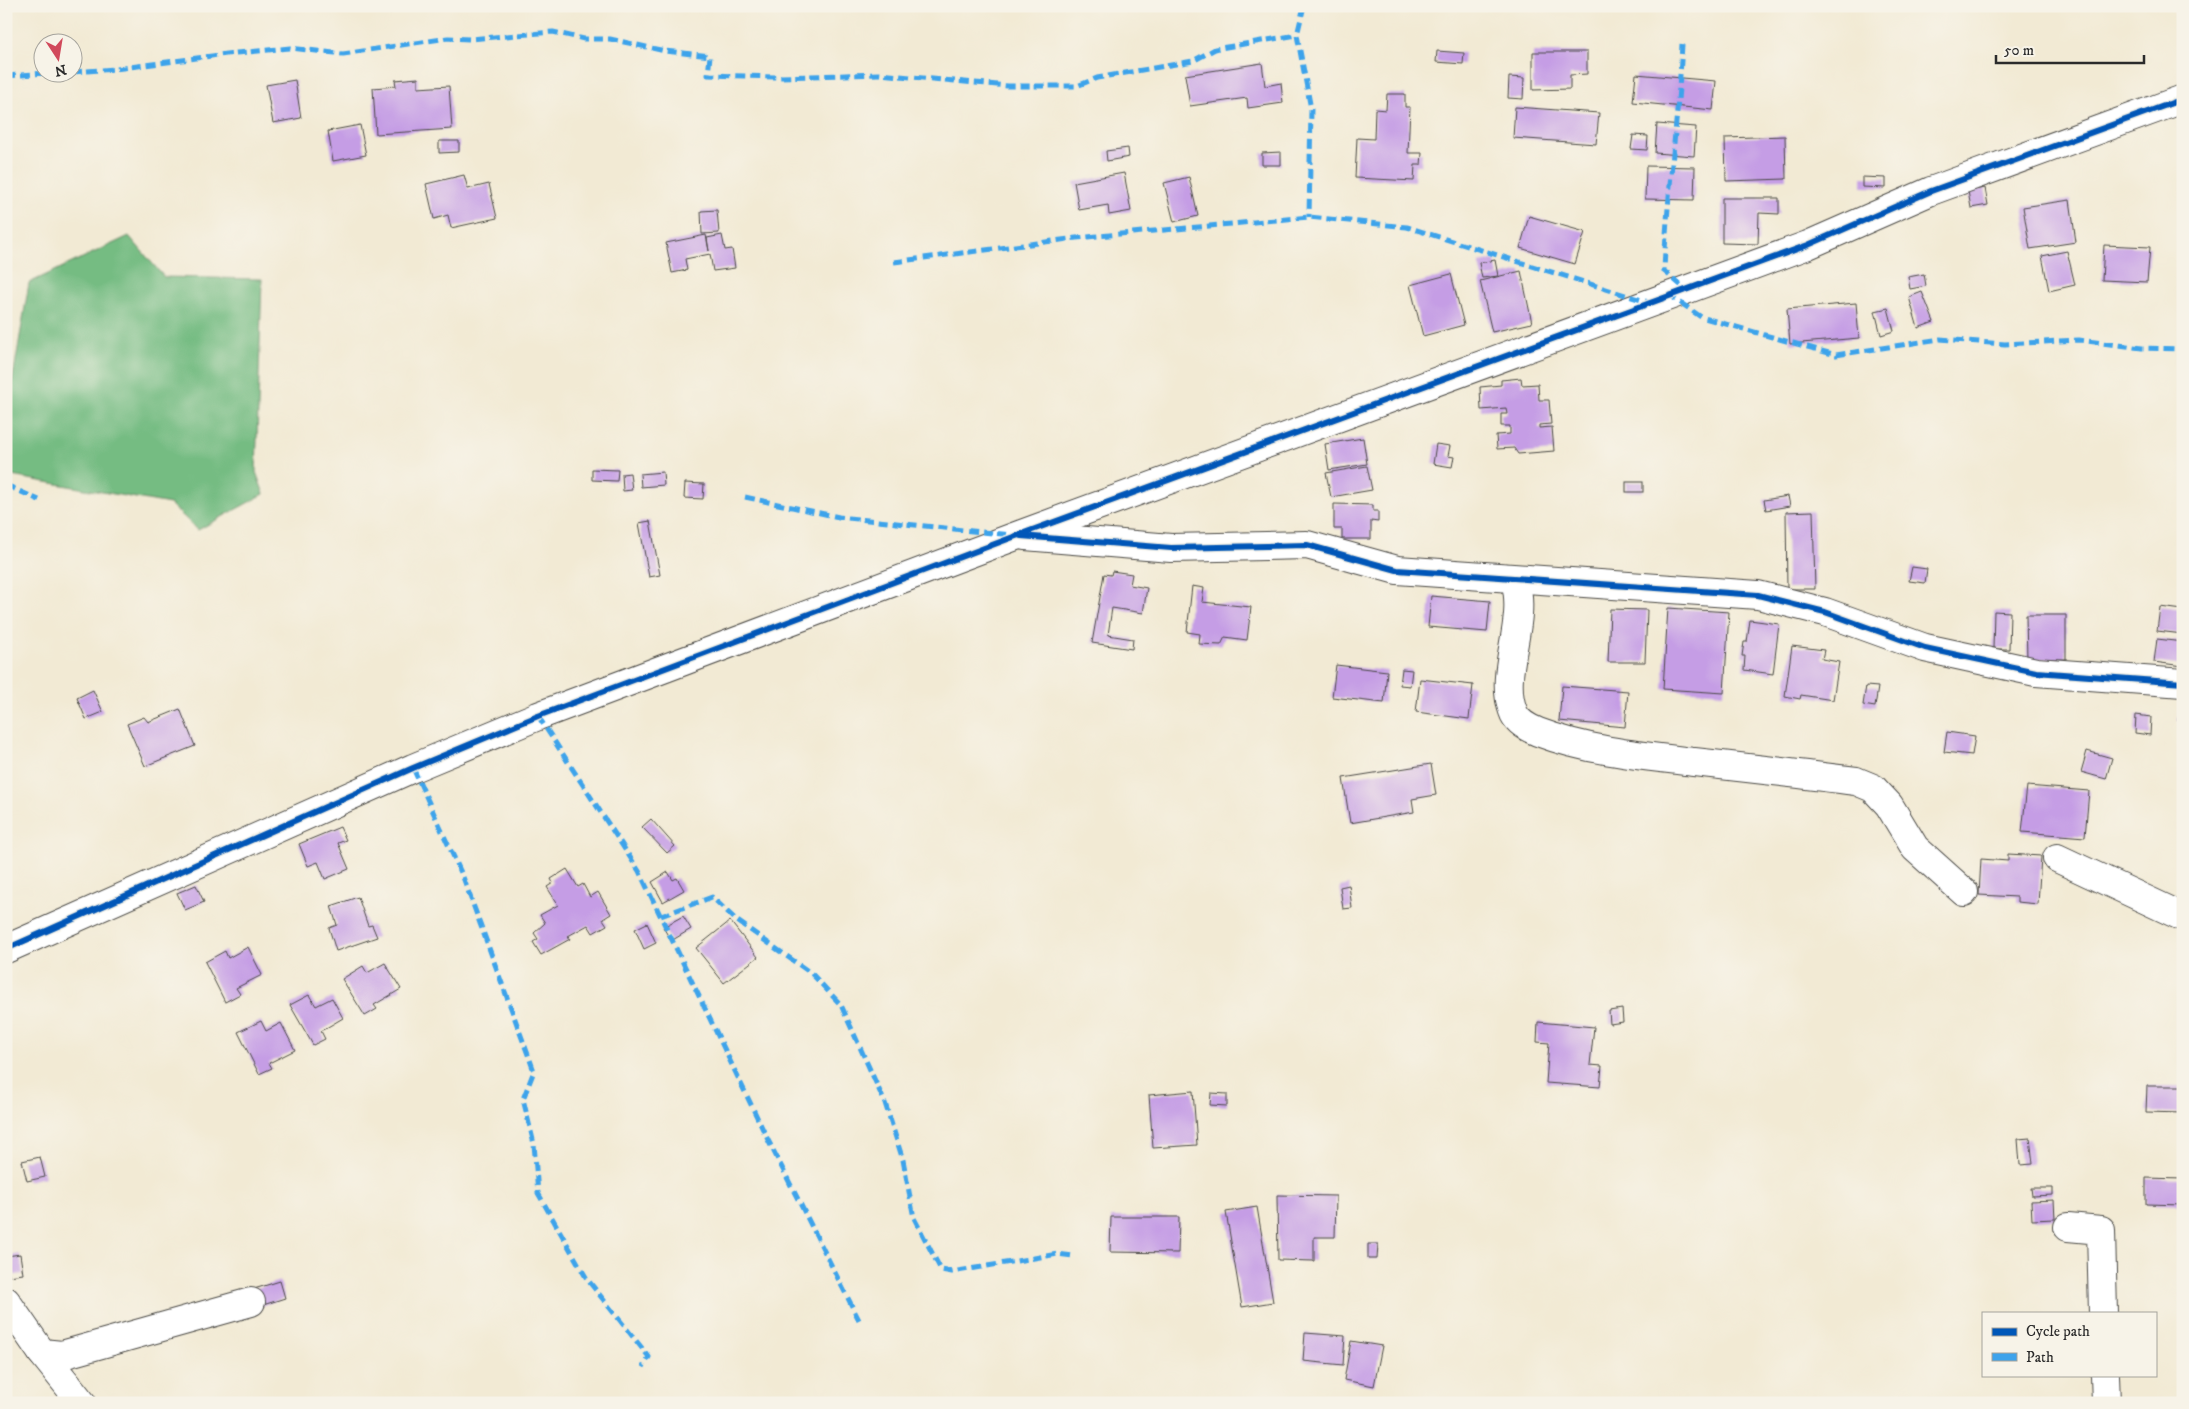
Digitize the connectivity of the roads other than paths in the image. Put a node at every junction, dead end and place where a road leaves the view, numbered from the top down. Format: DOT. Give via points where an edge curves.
graph roads {
  1 [pos="2183,99"];
  2 [pos="1016,536"];
  3 [pos="1515,580"];
  4 [pos="2183,683"];
  5 [pos="2057,858"];
  6 [pos="1964,892"];
  7 [pos="2183,918"];
  8 [pos="6,948"];
  9 [pos="2068,1227"];
  10 [pos="6,1301"];
  11 [pos="251,1302"];
  12 [pos="2103,1312"];
  13 [pos="42,1353"];
  14 [pos="2105,1376"];
  15 [pos="82,1403"];
  16 [pos="2106,1403"];
  1 -- 2 [label="street" via="1931,191 1808,245"];
  2 -- 3 [label="street" via="1171,548 1308,545 1396,570"];
  2 -- 8 [label="street" via="538,716"];
  3 -- 4 [label="street" via="1758,595 1825,612 1925,648 2036,672"];
  3 -- 6 [label="street" via="1520,594 1520,609 1509,681 1513,712 1522,723 1537,732 1625,754 1856,781 1873,788 1889,805 1915,848"];
  5 -- 7 [label="street"];
  9 -- 12 [label="street" via="2100,1230"];
  10 -- 13 [label="street"];
  11 -- 13 [label="street" via="62,1355"];
  13 -- 15 [label="street"];
  14 -- 16 [label="street"];
}
